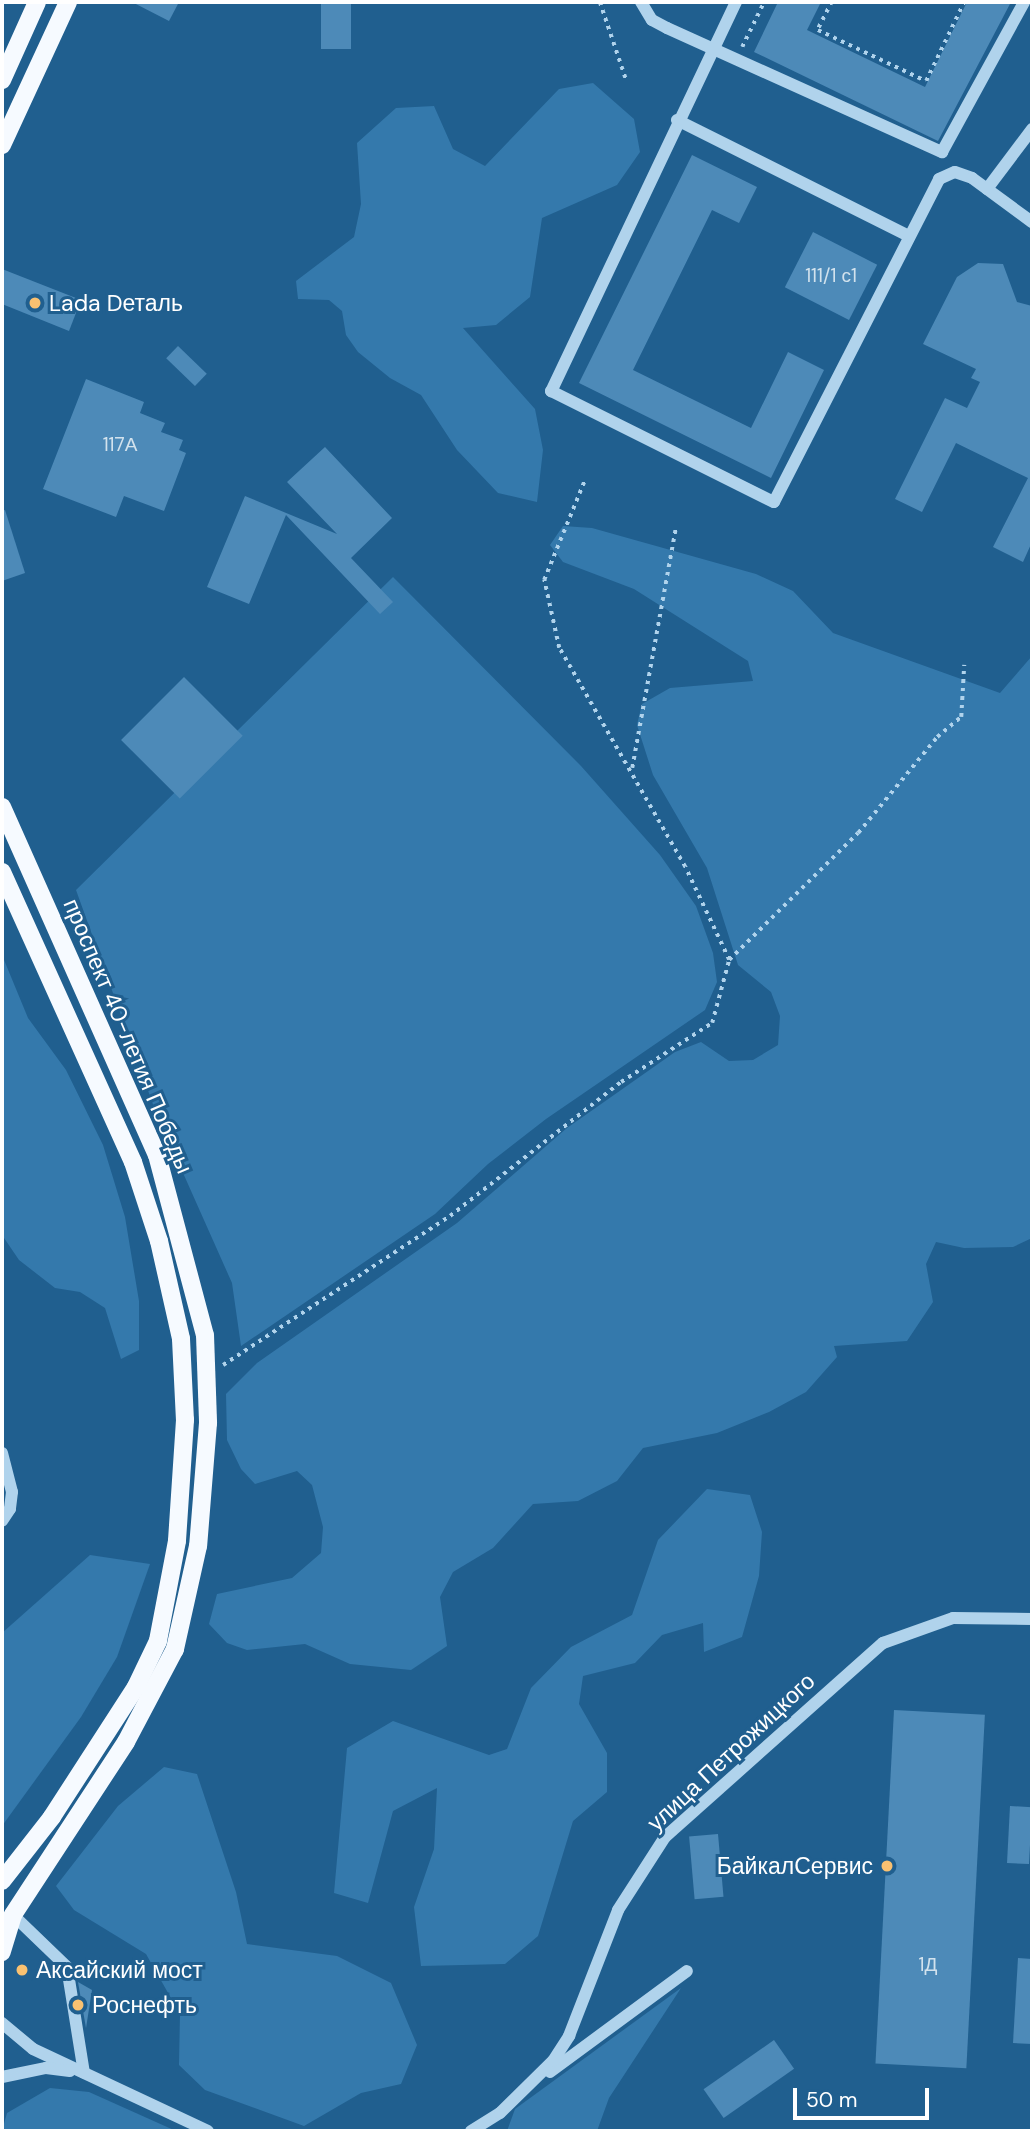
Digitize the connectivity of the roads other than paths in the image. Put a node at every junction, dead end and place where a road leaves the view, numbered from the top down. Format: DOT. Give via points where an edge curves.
graph roads {
  1 [pos="37,2"];
  2 [pos="68,2"];
  3 [pos="641,2"];
  4 [pos="736,2"];
  5 [pos="1024,2"];
  6 [pos="712,50"];
  7 [pos="2,80"];
  8 [pos="677,120"];
  9 [pos="1032,129"];
  10 [pos="2,145"];
  11 [pos="986,189"];
  12 [pos="1032,222"];
  13 [pos="909,236"];
  14 [pos="2,807"];
  15 [pos="2,872"];
  16 [pos="2,1453"];
  17 [pos="2,1521"];
  18 [pos="1032,1619"];
  19 [pos="2,1881"];
  20 [pos="13,1915"];
  21 [pos="2,1952"];
  22 [pos="687,1971"];
  23 [pos="2,2023"];
  24 [pos="84,2073"];
  25 [pos="2,2077"];
  26 [pos="529,2085"];
  27 [pos="208,2131"];
  28 [pos="471,2131"];
  1 -- 7 [label="main road"];
  2 -- 10 [label="main road"];
  3 -- 6 [label="street" via="652,20"];
  4 -- 6 [label="street"];
  5 -- 6 [label="street" via="942,152"];
  6 -- 8 [label="street"];
  8 -- 13 [label="street"];
  8 -- 13 [label="street" via="551,391 774,502"];
  9 -- 11 [label="street"];
  11 -- 12 [label="street"];
  11 -- 13 [label="street" via="955,172 939,179"];
  14 -- 20 [label="main road, проспект 40-летия Победы" via="157,1155 205,1335 208,1423 198,1546 175,1649 126,1742"];
  15 -- 19 [label="main road, проспект 40-летия Победы" via="132,1162 159,1241 181,1339 185,1420 177,1541 158,1641 136,1687 52,1817"];
  16 -- 17 [label="street" via="12,1492 10,1509"];
  18 -- 26 [label="street, улица Петрожицкого" via="953,1618 883,1643 665,1837 618,1909 569,2036"];
  20 -- 21 [label="main road, проспект 40-летия Победы"];
  20 -- 24 [label="street" via="67,1967"];
  22 -- 26 [label="street"];
  23 -- 24 [label="street" via="33,2049"];
  24 -- 25 [label="street" via="46,2068"];
  24 -- 27 [label="street"];
  26 -- 28 [label="street, улица Петрожицкого"];
}
